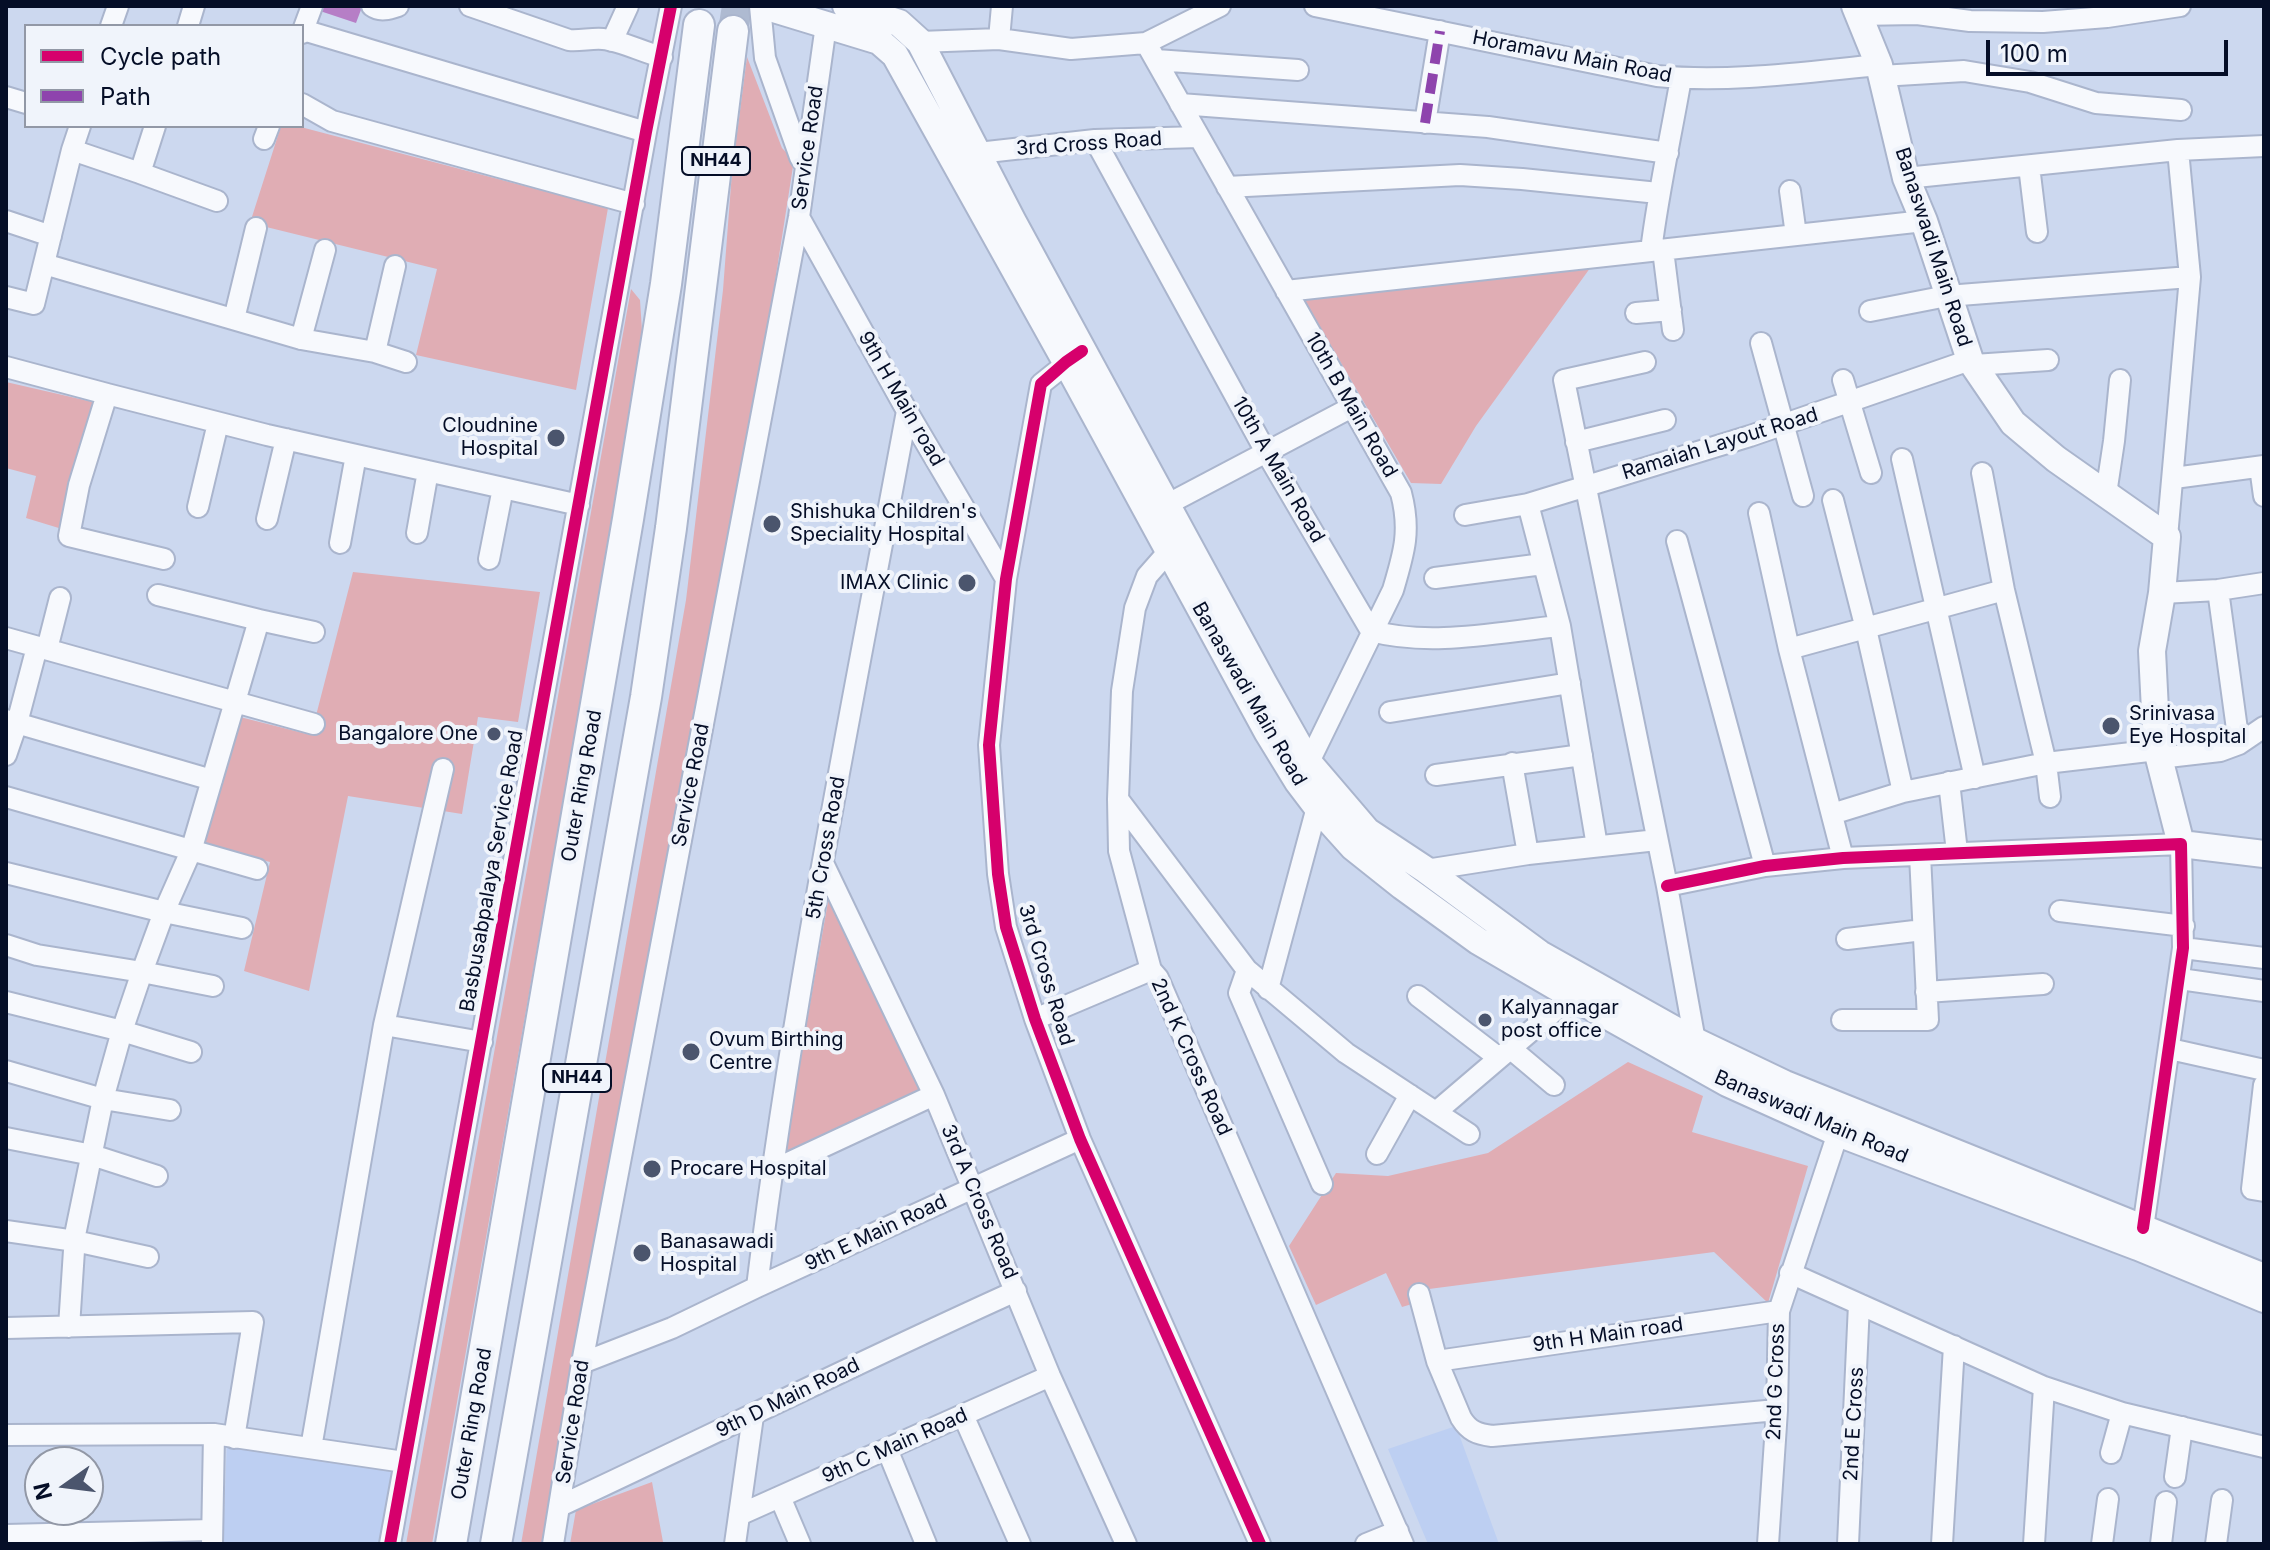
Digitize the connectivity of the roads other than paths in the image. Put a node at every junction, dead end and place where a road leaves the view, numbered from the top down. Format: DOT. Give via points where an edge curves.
graph roads {
  1 [pos="312,6"];
  2 [pos="372,6"];
  3 [pos="398,6"];
  4 [pos="470,6"];
  5 [pos="628,6"];
  6 [pos="650,6"];
  7 [pos="762,6"];
  8 [pos="846,6"];
  9 [pos="1002,6"];
  10 [pos="1220,6"];
  11 [pos="1315,6"];
  12 [pos="2168,6"];
  13 [pos="2180,6"];
  14 [pos="671,9"];
  15 [pos="1856,11"];
  16 [pos="2106,11"];
  17 [pos="1379,12"];
  18 [pos="1955,12"];
  19 [pos="2041,14"];
  20 [pos="699,25"];
  21 [pos="826,25"];
  22 [pos="304,29"];
  23 [pos="733,31"];
  24 [pos="1440,31"];
  25 [pos="304,32"];
  26 [pos="999,39"];
  27 [pos="612,41"];
  28 [pos="920,42"];
  29 [pos="1151,51"];
  30 [pos="662,57"];
  31 [pos="1298,70"];
  32 [pos="1880,71"];
  33 [pos="1681,78"];
  34 [pos="1180,104"];
  35 [pos="304,105"];
  36 [pos="2181,110"];
  37 [pos="1425,123"];
  38 [pos="79,128"];
  39 [pos="154,128"];
  40 [pos="646,132"];
  41 [pos="1199,137"];
  42 [pos="1095,140"];
  43 [pos="2264,146"];
  44 [pos="72,150"];
  45 [pos="2178,150"];
  46 [pos="978,153"];
  47 [pos="1668,153"];
  48 [pos="806,166"];
  49 [pos="2029,166"];
  50 [pos="140,173"];
  51 [pos="1906,178"];
  52 [pos="1227,187"];
  53 [pos="1790,191"];
  54 [pos="1658,193"];
  55 [pos="217,201"];
  56 [pos="634,204"];
  57 [pos="799,217"];
  58 [pos="6,221"];
  59 [pos="1924,221"];
  60 [pos="256,228"];
  61 [pos="2037,232"];
  62 [pos="1796,235"];
  63 [pos="51,236"];
  64 [pos="325,250"];
  65 [pos="1657,251"];
  66 [pos="44,264"];
  67 [pos="395,266"];
  68 [pos="2190,277"];
  69 [pos="1286,291"];
  70 [pos="1947,296"];
  71 [pos="6,297"];
  72 [pos="1870,311"];
  73 [pos="1636,313"];
  74 [pos="234,319"];
  75 [pos="301,339"];
  76 [pos="1761,343"];
  77 [pos="375,352"];
  78 [pos="1074,357"];
  79 [pos="2048,360"];
  80 [pos="406,362"];
  81 [pos="1645,362"];
  82 [pos="1972,363"];
  83 [pos="6,367"];
  84 [pos="1843,380"];
  85 [pos="2120,380"];
  86 [pos="107,394"];
  87 [pos="1850,403"];
  88 [pos="1352,407"];
  89 [pos="907,411"];
  90 [pos="1665,420"];
  91 [pos="218,423"];
  92 [pos="1783,426"];
  93 [pos="286,439"];
  94 [pos="1576,442"];
  95 [pos="1266,452"];
  96 [pos="356,455"];
  97 [pos="1902,459"];
  98 [pos="2262,466"];
  99 [pos="428,471"];
  100 [pos="1871,473"];
  101 [pos="1982,473"];
  102 [pos="2174,478"];
  103 [pos="1586,486"];
  104 [pos="503,488"];
  105 [pos="2106,494"];
  106 [pos="1803,496"];
  107 [pos="2264,496"];
  108 [pos="1833,500"];
  109 [pos="1528,504"];
  110 [pos="579,505"];
  111 [pos="1166,505"];
  112 [pos="198,507"];
  113 [pos="1759,513"];
  114 [pos="1465,515"];
  115 [pos="267,519"];
  116 [pos="417,533"];
  117 [pos="2167,537"];
  118 [pos="1677,541"];
  119 [pos="340,543"];
  120 [pos="1169,551"];
  121 [pos="164,559"];
  122 [pos="489,559"];
  123 [pos="1543,564"];
  124 [pos="1435,578"];
  125 [pos="1006,579"];
  126 [pos="2264,583"];
  127 [pos="2004,590"];
  128 [pos="2218,590"];
  129 [pos="2162,593"];
  130 [pos="158,595"];
  131 [pos="60,598"];
  132 [pos="1936,608"];
  133 [pos="259,620"];
  134 [pos="1560,626"];
  135 [pos="1866,629"];
  136 [pos="1371,631"];
  137 [pos="314,632"];
  138 [pos="6,638"];
  139 [pos="42,648"];
  140 [pos="1789,649"];
  141 [pos="1570,683"];
  142 [pos="236,701"];
  143 [pos="1390,712"];
  144 [pos="12,721"];
  145 [pos="314,724"];
  146 [pos="2264,727"];
  147 [pos="2239,744"];
  148 [pos="2158,754"];
  149 [pos="6,755"];
  150 [pos="1582,755"];
  151 [pos="1512,763"];
  152 [pos="2046,763"];
  153 [pos="443,769"];
  154 [pos="1303,772"];
  155 [pos="1436,775"];
  156 [pos="1975,778"];
  157 [pos="212,780"];
  158 [pos="1949,782"];
  159 [pos="1903,792"];
  160 [pos="6,797"];
  161 [pos="2050,797"];
  162 [pos="1118,799"];
  163 [pos="1317,807"];
  164 [pos="1832,814"];
  165 [pos="1657,840"];
  166 [pos="2181,844"];
  167 [pos="1597,846"];
  168 [pos="191,851"];
  169 [pos="1957,852"];
  170 [pos="1528,854"];
  171 [pos="2264,854"];
  172 [pos="1920,855"];
  173 [pos="1843,858"];
  174 [pos="823,863"];
  175 [pos="1765,866"];
  176 [pos="257,869"];
  177 [pos="1426,870"];
  178 [pos="6,873"];
  179 [pos="1667,886"];
  180 [pos="2060,911"];
  181 [pos="164,912"];
  182 [pos="2184,926"];
  183 [pos="242,928"];
  184 [pos="1923,930"];
  185 [pos="1847,939"];
  186 [pos="6,945"];
  187 [pos="2183,948"];
  188 [pos="2264,958"];
  189 [pos="1151,970"];
  190 [pos="1247,970"];
  191 [pos="142,972"];
  192 [pos="2180,979"];
  193 [pos="2043,984"];
  194 [pos="213,986"];
  195 [pos="1268,989"];
  196 [pos="2264,991"];
  197 [pos="1926,992"];
  198 [pos="1418,996"];
  199 [pos="1572,996"];
  200 [pos="6,1002"];
  201 [pos="1035,1019"];
  202 [pos="1842,1020"];
  203 [pos="384,1025"];
  204 [pos="122,1031"];
  205 [pos="482,1042"];
  206 [pos="2170,1049"];
  207 [pos="1690,1050"];
  208 [pos="191,1052"];
  209 [pos="1504,1053"];
  210 [pos="2264,1070"];
  211 [pos="6,1071"];
  212 [pos="1554,1085"];
  213 [pos="2264,1085"];
  214 [pos="934,1095"];
  215 [pos="1410,1095"];
  216 [pos="103,1099"];
  217 [pos="170,1110"];
  218 [pos="1436,1112"];
  219 [pos="1838,1133"];
  220 [pos="1469,1134"];
  221 [pos="6,1138"];
  222 [pos="1080,1139"];
  223 [pos="1377,1154"];
  224 [pos="92,1155"];
  225 [pos="771,1171"];
  226 [pos="157,1176"];
  227 [pos="1322,1184"];
  228 [pos="973,1188"];
  229 [pos="2264,1191"];
  230 [pos="2143,1228"];
  231 [pos="6,1231"];
  232 [pos="75,1241"];
  233 [pos="148,1257"];
  234 [pos="1790,1273"];
  235 [pos="2264,1277"];
  236 [pos="757,1287"];
  237 [pos="1016,1291"];
  238 [pos="1419,1294"];
  239 [pos="2264,1299"];
  240 [pos="1859,1304"];
  241 [pos="1779,1311"];
  242 [pos="69,1327"];
  243 [pos="6,1328"];
  244 [pos="1954,1346"];
  245 [pos="1437,1361"];
  246 [pos="582,1363"];
  247 [pos="1050,1376"];
  248 [pos="2044,1387"];
  249 [pos="1777,1410"];
  250 [pos="2122,1413"];
  251 [pos="963,1415"];
  252 [pos="753,1416"];
  253 [pos="2182,1427"];
  254 [pos="6,1435"];
  255 [pos="224,1436"];
  256 [pos="2264,1447"];
  257 [pos="311,1448"];
  258 [pos="887,1449"];
  259 [pos="2111,1453"];
  260 [pos="404,1462"];
  261 [pos="2175,1477"];
  262 [pos="780,1497"];
  263 [pos="2108,1499"];
  264 [pos="2222,1500"];
  265 [pos="2166,1502"];
  266 [pos="560,1506"];
  267 [pos="739,1515"];
  268 [pos="6,1535"];
  269 [pos="212,1537"];
  270 [pos="1401,1538"];
  271 [pos="390,1544"];
  272 [pos="451,1544"];
  273 [pos="496,1544"];
  274 [pos="553,1544"];
  275 [pos="735,1544"];
  276 [pos="800,1544"];
  277 [pos="926,1544"];
  278 [pos="1020,1544"];
  279 [pos="1126,1544"];
  280 [pos="1260,1544"];
  281 [pos="1366,1544"];
  282 [pos="1768,1544"];
  283 [pos="1848,1544"];
  284 [pos="1942,1544"];
  285 [pos="2034,1544"];
  286 [pos="2102,1544"];
  287 [pos="2161,1544"];
  288 [pos="2216,1544"];
  1 -- 22 [label="street"];
  2 -- 3 [label="street"];
  4 -- 27 [label="street" via="569,40"];
  5 -- 27 [label="street"];
  6 -- 14 [label="street"];
  7 -- 21 [label="main road, Banaswadi Main Road"];
  7 -- 48 [label="street" via="765,58"];
  8 -- 28 [label="main road, Banaswadi Main Road" via="899,23"];
  9 -- 26 [label="street"];
  10 -- 29 [label="street"];
  11 -- 17 [label="street, Horamavu Main Road"];
  12 -- 13 [label="street"];
  12 -- 16 [label="street"];
  14 -- 30 [label="street, Basbusabpalaya Service Road"];
  15 -- 18 [label="street"];
  15 -- 32 [label="main road, Banaswadi Main Road"];
  16 -- 19 [label="street"];
  17 -- 24 [label="street, Horamavu Main Road"];
  18 -- 19 [label="street" via="1970,21"];
  20 -- 272 [label="highway, Outer Ring Road / NH44" via="666,284 628,519"];
  21 -- 48 [label="street, Service Road"];
  21 -- 78 [label="main road, Banaswadi Main Road" via="879,41 895,55"];
  23 -- 273 [label="highway, NH44" via="657,623"];
  24 -- 33 [label="street, Horamavu Main Road"];
  24 -- 37 [label="street"];
  25 -- 40 [label="street"];
  26 -- 28 [label="street"];
  26 -- 29 [label="street" via="1071,49"];
  27 -- 30 [label="street"];
  28 -- 46 [label="main road, Banaswadi Main Road"];
  29 -- 31 [label="street"];
  29 -- 34 [label="street, 10th B Main Road"];
  30 -- 40 [label="street, Basbusabpalaya Service Road"];
  32 -- 33 [label="street, Horamavu Main Road"];
  32 -- 36 [label="street, Horamavu Main Road" via="1964,71 2030,82 2096,103"];
  32 -- 51 [label="main road, Banaswadi Main Road"];
  33 -- 47 [label="street"];
  34 -- 37 [label="street"];
  34 -- 41 [label="street, 10th B Main Road"];
  35 -- 56 [label="street" via="332,121"];
  37 -- 47 [label="street"];
  38 -- 44 [label="street"];
  39 -- 50 [label="street"];
  40 -- 56 [label="street, Basbusabpalaya Service Road"];
  41 -- 42 [label="street, 3rd Cross Road"];
  41 -- 52 [label="street, 10th B Main Road"];
  42 -- 46 [label="street, 3rd Cross Road"];
  42 -- 95 [label="street, 10th A Main Road"];
  43 -- 45 [label="street"];
  44 -- 50 [label="street"];
  44 -- 63 [label="street"];
  45 -- 49 [label="street"];
  45 -- 68 [label="street"];
  46 -- 78 [label="main road, Banaswadi Main Road"];
  47 -- 54 [label="street"];
  48 -- 57 [label="street, Service Road"];
  49 -- 51 [label="street"];
  49 -- 61 [label="street"];
  50 -- 55 [label="street"];
  51 -- 59 [label="main road, Banaswadi Main Road"];
  52 -- 54 [label="street" via="1460,175"];
  52 -- 69 [label="street, 10th B Main Road"];
  53 -- 62 [label="street"];
  54 -- 65 [label="street"];
  56 -- 110 [label="street, Basbusabpalaya Service Road"];
  57 -- 89 [label="street, 9th H Main road"];
  57 -- 246 [label="street, Service Road"];
  58 -- 63 [label="street"];
  59 -- 62 [label="street"];
  59 -- 70 [label="main road, Banaswadi Main Road"];
  60 -- 74 [label="street"];
  62 -- 65 [label="street"];
  63 -- 66 [label="street"];
  64 -- 75 [label="street"];
  65 -- 69 [label="street"];
  65 -- 73 [label="street" via="1672,320"];
  66 -- 71 [label="street" via="34,304"];
  66 -- 74 [label="street"];
  67 -- 77 [label="street"];
  68 -- 70 [label="street"];
  68 -- 102 [label="street"];
  69 -- 88 [label="street, 10th B Main Road"];
  70 -- 72 [label="street"];
  70 -- 82 [label="main road, Banaswadi Main Road"];
  74 -- 75 [label="street"];
  75 -- 77 [label="street"];
  76 -- 92 [label="street"];
  77 -- 80 [label="street"];
  78 -- 111 [label="main road, Banaswadi Main Road"];
  78 -- 120 [label="main road, Banaswadi Main Road"];
  78 -- 125 [label="street, 3rd Cross Road" via="1041,384"];
  79 -- 82 [label="street, Ramaiah Layout Road"];
  81 -- 94 [label="street" via="1564,380"];
  82 -- 87 [label="street, Ramaiah Layout Road"];
  82 -- 105 [label="main road, Banaswadi Main Road" via="2013,423"];
  83 -- 86 [label="street"];
  84 -- 87 [label="street"];
  85 -- 105 [label="street"];
  86 -- 91 [label="street"];
  86 -- 121 [label="street" via="69,536"];
  87 -- 92 [label="street, Ramaiah Layout Road"];
  87 -- 100 [label="street"];
  88 -- 95 [label="street"];
  88 -- 136 [label="street, 10th B Main Road" via="1401,493 1407,516 1393,590"];
  89 -- 125 [label="street, 9th H Main road"];
  89 -- 174 [label="street, 5th Cross Road"];
  90 -- 94 [label="street"];
  91 -- 93 [label="street"];
  91 -- 112 [label="street"];
  92 -- 103 [label="street, Ramaiah Layout Road"];
  92 -- 106 [label="street"];
  93 -- 96 [label="street"];
  93 -- 115 [label="street"];
  94 -- 103 [label="street"];
  95 -- 111 [label="street"];
  95 -- 136 [label="street, 10th A Main Road"];
  96 -- 99 [label="street"];
  96 -- 119 [label="street"];
  97 -- 132 [label="street"];
  98 -- 102 [label="street"];
  98 -- 107 [label="street"];
  99 -- 104 [label="street"];
  99 -- 116 [label="street"];
  101 -- 127 [label="street"];
  102 -- 117 [label="street"];
  103 -- 109 [label="street, Ramaiah Layout Road"];
  103 -- 165 [label="street"];
  104 -- 110 [label="street"];
  104 -- 122 [label="street"];
  105 -- 117 [label="main road, Banaswadi Main Road"];
  108 -- 135 [label="street"];
  109 -- 114 [label="street, Ramaiah Layout Road"];
  109 -- 123 [label="street"];
  110 -- 205 [label="street, Basbusabpalaya Service Road"];
  111 -- 154 [label="main road, Banaswadi Main Road"];
  113 -- 140 [label="street"];
  117 -- 129 [label="main road"];
  118 -- 175 [label="street"];
  120 -- 154 [label="main road, Banaswadi Main Road" via="1268,733"];
  120 -- 162 [label="street, 2nd K Cross Road" via="1147,576 1135,608 1122,691"];
  123 -- 124 [label="street"];
  123 -- 134 [label="street"];
  125 -- 201 [label="street, 3rd Cross Road" via="989,745 1006,927"];
  126 -- 128 [label="street"];
  127 -- 132 [label="street"];
  127 -- 152 [label="street"];
  128 -- 129 [label="street"];
  128 -- 147 [label="street"];
  129 -- 148 [label="main road" via="2152,651"];
  130 -- 133 [label="street"];
  131 -- 139 [label="street"];
  132 -- 135 [label="street"];
  132 -- 156 [label="street"];
  133 -- 137 [label="street"];
  133 -- 142 [label="street"];
  134 -- 136 [label="street" via="1426,639"];
  134 -- 141 [label="street"];
  135 -- 140 [label="street"];
  135 -- 159 [label="street"];
  136 -- 154 [label="street, 10th B Main Road"];
  138 -- 139 [label="street"];
  139 -- 142 [label="street"];
  139 -- 144 [label="street"];
  140 -- 164 [label="street"];
  141 -- 143 [label="street"];
  141 -- 150 [label="street"];
  142 -- 145 [label="street"];
  142 -- 157 [label="street"];
  144 -- 149 [label="street"];
  144 -- 157 [label="street"];
  146 -- 147 [label="street"];
  147 -- 148 [label="street" via="2220,751"];
  148 -- 152 [label="street"];
  148 -- 166 [label="main road"];
  150 -- 151 [label="street"];
  150 -- 167 [label="street"];
  151 -- 155 [label="street"];
  151 -- 170 [label="street"];
  152 -- 156 [label="street"];
  152 -- 161 [label="street"];
  153 -- 203 [label="street"];
  154 -- 163 [label="main road, Banaswadi Main Road"];
  154 -- 177 [label="main road, Banaswadi Main Road" via="1367,831"];
  156 -- 158 [label="street"];
  157 -- 168 [label="street"];
  158 -- 159 [label="street"];
  158 -- 169 [label="street"];
  159 -- 164 [label="street"];
  160 -- 168 [label="street"];
  162 -- 189 [label="street, 2nd K Cross Road" via="1119,851"];
  162 -- 190 [label="street"];
  163 -- 195 [label="street"];
  163 -- 199 [label="main road, Banaswadi Main Road" via="1353,847 1402,886 1478,941"];
  164 -- 173 [label="street"];
  165 -- 167 [label="street"];
  165 -- 179 [label="street"];
  166 -- 169 [label="street"];
  166 -- 171 [label="main road"];
  166 -- 182 [label="street"];
  167 -- 170 [label="street"];
  168 -- 176 [label="street"];
  168 -- 181 [label="street"];
  169 -- 172 [label="street"];
  170 -- 177 [label="street"];
  172 -- 173 [label="street"];
  172 -- 184 [label="street"];
  173 -- 175 [label="street"];
  174 -- 214 [label="street, 3rd A Cross Road"];
  174 -- 225 [label="street, 5th Cross Road"];
  175 -- 179 [label="street"];
  177 -- 207 [label="main road, Banaswadi Main Road" via="1540,954"];
  178 -- 181 [label="street"];
  179 -- 207 [label="street"];
  180 -- 182 [label="street"];
  181 -- 183 [label="street"];
  181 -- 191 [label="street"];
  182 -- 187 [label="street"];
  184 -- 185 [label="street"];
  184 -- 197 [label="street"];
  186 -- 191 [label="street"];
  187 -- 188 [label="street"];
  187 -- 192 [label="street"];
  189 -- 201 [label="street"];
  189 -- 270 [label="street, 2nd K Cross Road"];
  190 -- 195 [label="street"];
  190 -- 227 [label="street" via="1239,993"];
  191 -- 194 [label="street"];
  191 -- 204 [label="street"];
  192 -- 196 [label="street"];
  192 -- 206 [label="street"];
  193 -- 197 [label="street"];
  195 -- 215 [label="street" via="1346,1053"];
  197 -- 202 [label="street" via="1928,1020"];
  198 -- 209 [label="street"];
  199 -- 207 [label="main road, Banaswadi Main Road"];
  199 -- 209 [label="street"];
  200 -- 204 [label="street"];
  201 -- 222 [label="street, 3rd Cross Road"];
  203 -- 205 [label="street"];
  203 -- 257 [label="street"];
  204 -- 208 [label="street"];
  204 -- 216 [label="street"];
  205 -- 260 [label="street, Basbusabpalaya Service Road"];
  206 -- 210 [label="street"];
  206 -- 230 [label="street"];
  207 -- 219 [label="main road, Banaswadi Main Road" via="1727,1083"];
  207 -- 230 [label="main road, Banaswadi Main Road"];
  209 -- 212 [label="street"];
  209 -- 218 [label="street"];
  211 -- 216 [label="street"];
  213 -- 229 [label="street" via="2252,1189"];
  214 -- 225 [label="street"];
  214 -- 228 [label="street, 3rd A Cross Road"];
  215 -- 218 [label="street"];
  215 -- 223 [label="street"];
  216 -- 217 [label="street"];
  216 -- 224 [label="street"];
  218 -- 220 [label="street"];
  219 -- 234 [label="street, 2nd G Cross"];
  219 -- 239 [label="main road, Banaswadi Main Road"];
  221 -- 224 [label="street"];
  222 -- 228 [label="street, 9th E Main Road"];
  222 -- 280 [label="street, 3rd Cross Road"];
  224 -- 226 [label="street"];
  224 -- 232 [label="street"];
  225 -- 236 [label="street, 5th Cross Road"];
  228 -- 236 [label="street, 9th E Main Road"];
  228 -- 237 [label="street, 3rd A Cross Road"];
  230 -- 235 [label="main road, Banaswadi Main Road"];
  231 -- 232 [label="street"];
  232 -- 233 [label="street"];
  232 -- 242 [label="street"];
  234 -- 240 [label="street"];
  234 -- 241 [label="street, 2nd G Cross"];
  236 -- 246 [label="street, 9th E Main Road"];
  237 -- 247 [label="street, 3rd A Cross Road"];
  237 -- 252 [label="street, 9th D Main Road"];
  238 -- 245 [label="street"];
  240 -- 244 [label="street"];
  240 -- 283 [label="street, 2nd E Cross"];
  241 -- 245 [label="street, 9th H Main road"];
  241 -- 249 [label="street, 2nd G Cross"];
  242 -- 243 [label="street"];
  242 -- 255 [label="street" via="253,1322"];
  244 -- 248 [label="street"];
  244 -- 284 [label="street"];
  245 -- 249 [label="street" via="1466,1427 1492,1436"];
  246 -- 266 [label="street, Service Road"];
  247 -- 251 [label="street, 9th C Main Road"];
  247 -- 279 [label="street, 3rd A Cross Road"];
  248 -- 250 [label="street"];
  248 -- 285 [label="street"];
  249 -- 282 [label="street, 2nd G Cross"];
  250 -- 253 [label="street"];
  250 -- 259 [label="street"];
  251 -- 258 [label="street, 9th C Main Road"];
  251 -- 278 [label="street"];
  252 -- 266 [label="street, 9th D Main Road"];
  252 -- 267 [label="street"];
  253 -- 256 [label="street"];
  253 -- 261 [label="street"];
  254 -- 255 [label="street"];
  255 -- 257 [label="street"];
  255 -- 269 [label="street"];
  257 -- 260 [label="street"];
  258 -- 262 [label="street, 9th C Main Road"];
  258 -- 277 [label="street"];
  260 -- 271 [label="street, Basbusabpalaya Service Road"];
  262 -- 267 [label="street, 9th C Main Road"];
  262 -- 276 [label="street"];
  263 -- 286 [label="street"];
  264 -- 288 [label="street"];
  265 -- 287 [label="street"];
  266 -- 274 [label="street, Service Road"];
  267 -- 275 [label="street"];
  268 -- 269 [label="street"];
  270 -- 281 [label="street"];
}
